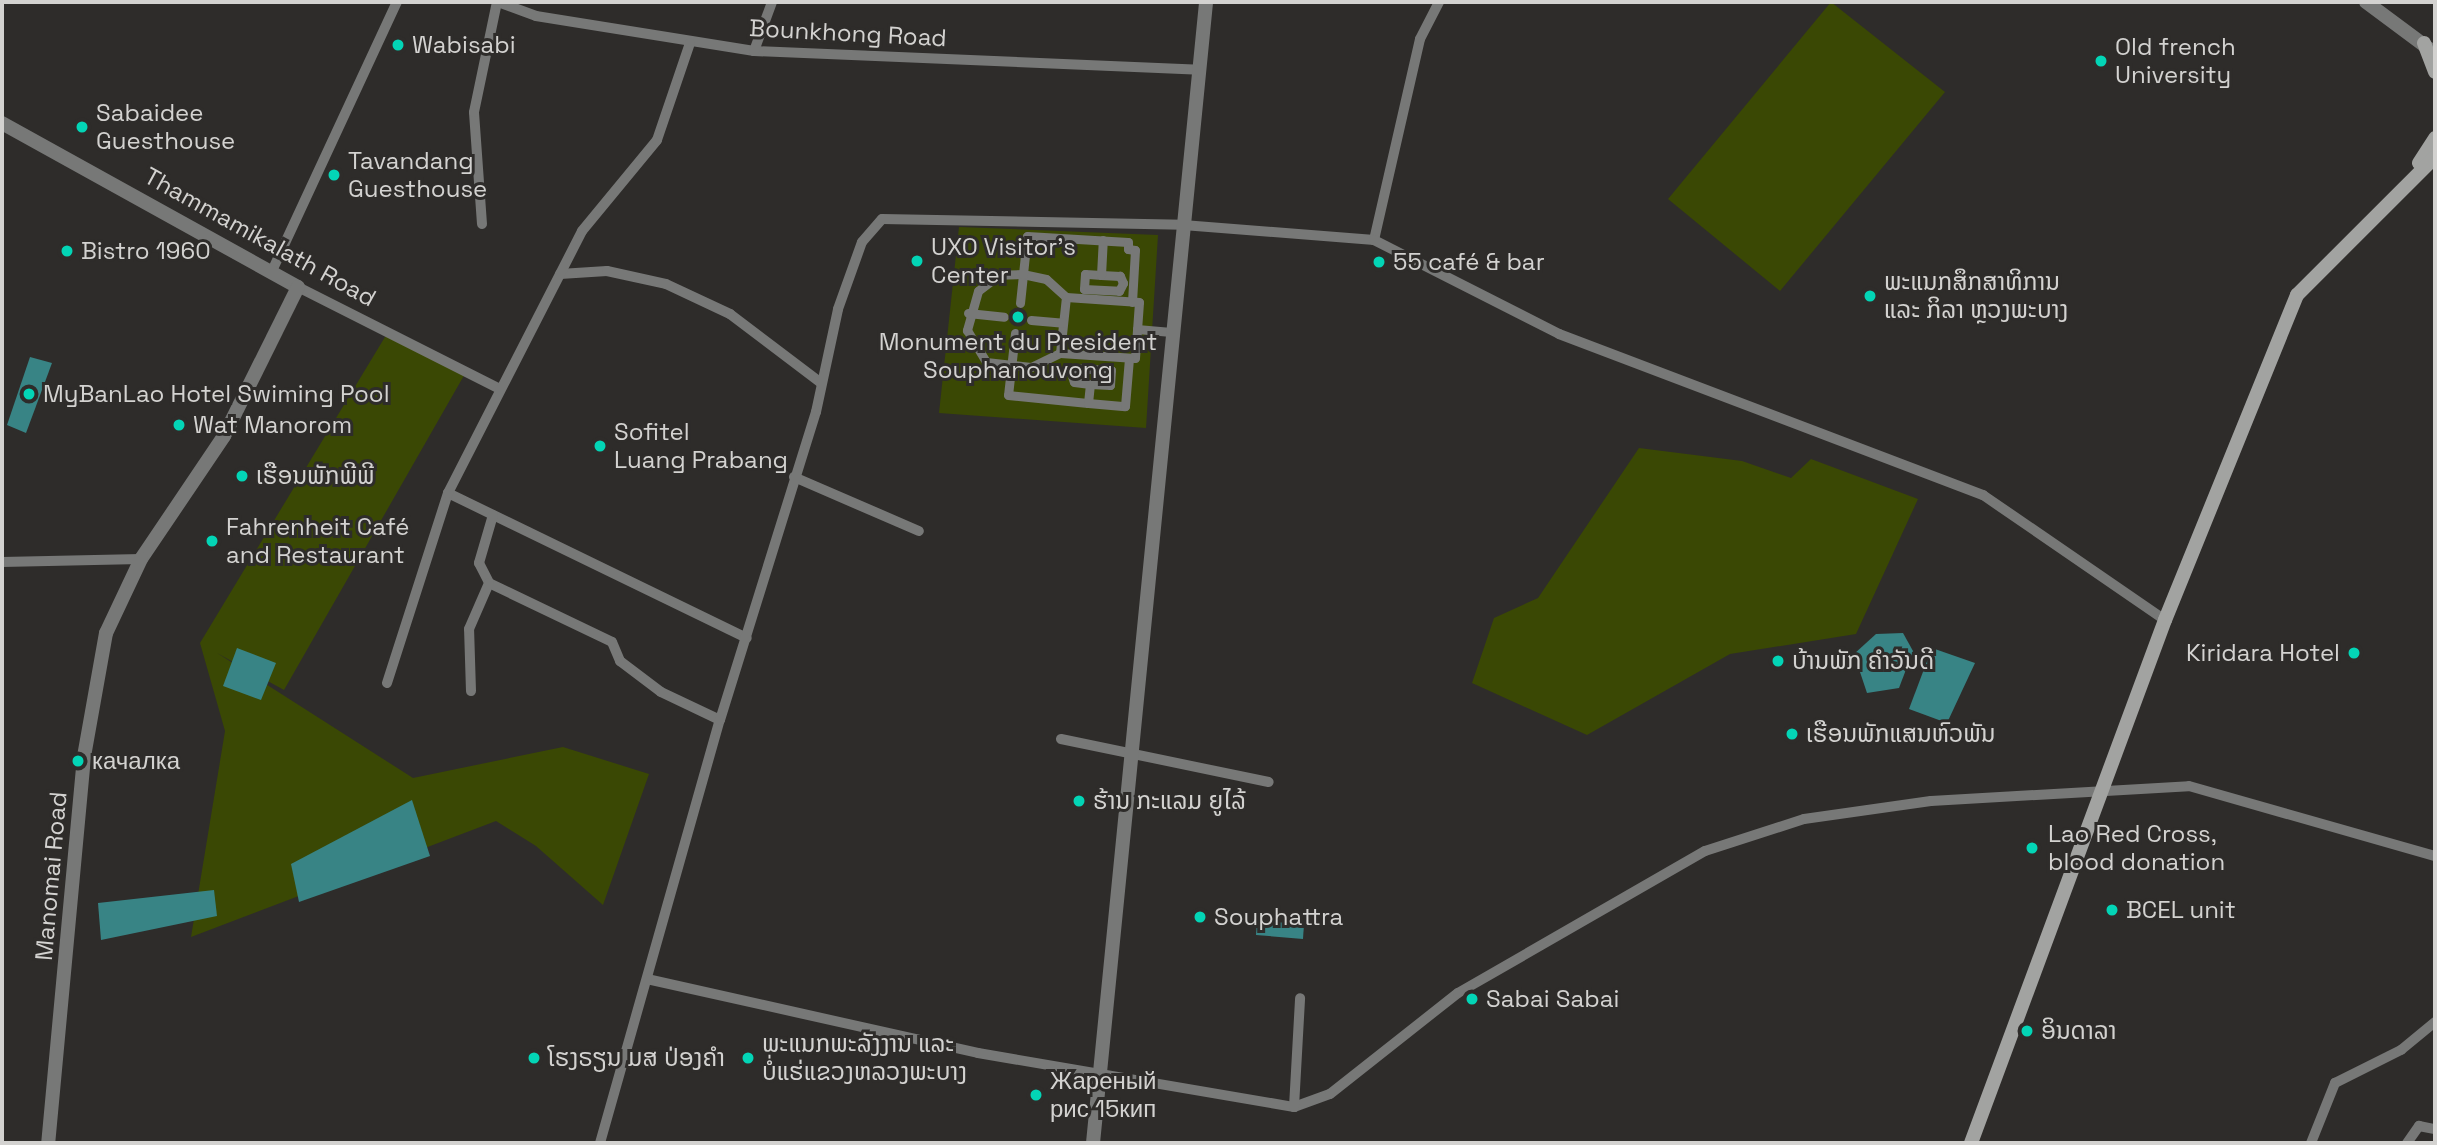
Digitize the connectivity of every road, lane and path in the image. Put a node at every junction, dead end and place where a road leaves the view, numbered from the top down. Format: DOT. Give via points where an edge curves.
graph roads {
  1 [pos="397,2"];
  2 [pos="497,2"];
  3 [pos="772,2"];
  4 [pos="1206,2"];
  5 [pos="1439,2"];
  6 [pos="2366,2"];
  7 [pos="690,43"];
  8 [pos="2429,46"];
  9 [pos="754,51"];
  10 [pos="2435,55"];
  11 [pos="1200,70"];
  12 [pos="2435,72"];
  13 [pos="2,123"];
  14 [pos="2435,138"];
  15 [pos="2435,157"];
  16 [pos="2435,170"];
  17 [pos="2404,183"];
  18 [pos="482,225"];
  19 [pos="1183,225"];
  20 [pos="1103,240"];
  21 [pos="1374,240"];
  22 [pos="272,271"];
  23 [pos="560,274"];
  24 [pos="1023,274"];
  25 [pos="1101,275"];
  26 [pos="298,287"];
  27 [pos="1066,296"];
  28 [pos="1132,302"];
  29 [pos="1020,303"];
  30 [pos="968,313"];
  31 [pos="1004,317"];
  32 [pos="1031,320"];
  33 [pos="1063,323"];
  34 [pos="1137,329"];
  35 [pos="1174,332"];
  36 [pos="1015,333"];
  37 [pos="1060,353"];
  38 [pos="1129,358"];
  39 [pos="1012,365"];
  40 [pos="820,382"];
  41 [pos="1090,384"];
  42 [pos="498,388"];
  43 [pos="1087,403"];
  44 [pos="794,477"];
  45 [pos="448,493"];
  46 [pos="493,515"];
  47 [pos="919,531"];
  48 [pos="141,559"];
  49 [pos="2,562"];
  50 [pos="489,583"];
  51 [pos="2165,620"];
  52 [pos="747,638"];
  53 [pos="387,683"];
  54 [pos="471,691"];
  55 [pos="720,720"];
  56 [pos="1060,739"];
  57 [pos="1133,758"];
  58 [pos="1269,782"];
  59 [pos="2106,791"];
  60 [pos="2435,856"];
  61 [pos="648,979"];
  62 [pos="1300,998"];
  63 [pos="2435,1022"];
  64 [pos="1101,1075"];
  65 [pos="1294,1107"];
  66 [pos="2435,1129"];
  67 [pos="48,1143"];
  68 [pos="600,1143"];
  69 [pos="1093,1143"];
  70 [pos="1971,1143"];
  71 [pos="2311,1143"];
  72 [pos="2407,1143"];
  1 -- 22 [label="street"];
  2 -- 7 [label="street, Bounkhong Road" via="536,16"];
  2 -- 18 [label="street" via="474,112"];
  3 -- 9 [label="street"];
  4 -- 11 [label="street"];
  5 -- 21 [label="street" via="1420,39"];
  6 -- 8 [label="street"];
  7 -- 9 [label="street, Bounkhong Road"];
  7 -- 23 [label="street" via="657,140 582,231"];
  8 -- 10 [label="street"];
  8 -- 12 [label="main road"];
  9 -- 11 [label="street, Bounkhong Road"];
  11 -- 19 [label="street"];
  13 -- 22 [label="street, Thammamikalath Road"];
  14 -- 17 [label="main road"];
  15 -- 17 [label="main road"];
  16 -- 17 [label="main road"];
  17 -- 51 [label="main road" via="2297,295"];
  19 -- 21 [label="street"];
  19 -- 35 [label="street"];
  19 -- 40 [label="street" via="883,219 862,242"];
  20 -- 24 [label="street" via="1027,236"];
  20 -- 25 [label="street"];
  20 -- 28 [label="street" via="1128,242 1128,249 1135,250"];
  21 -- 51 [label="street" via="1559,334 1983,495"];
  22 -- 26 [label="street, Thammamikalath Road"];
  23 -- 40 [label="street" via="607,271 666,284 730,314"];
  23 -- 42 [label="street"];
  24 -- 27 [label="street" via="1046,279"];
  24 -- 29 [label="street"];
  24 -- 30 [label="street" via="999,275 978,291"];
  26 -- 42 [label="street, Thammamikalath Road"];
  26 -- 48 [label="street, Manomai Road" via="224,436"];
  27 -- 28 [label="street"];
  27 -- 33 [label="street"];
  28 -- 34 [label="street" via="1139,302"];
  30 -- 31 [label="street"];
  30 -- 39 [label="street" via="971,348 986,362"];
  32 -- 33 [label="street"];
  33 -- 37 [label="street"];
  34 -- 35 [label="street"];
  34 -- 38 [label="street" via="1135,358"];
  35 -- 57 [label="street"];
  36 -- 39 [label="street"];
  37 -- 38 [label="street"];
  37 -- 39 [label="street" via="1031,367"];
  38 -- 43 [label="street" via="1125,406"];
  39 -- 43 [label="street" via="1008,395"];
  40 -- 44 [label="street"];
  41 -- 43 [label="street"];
  42 -- 45 [label="street"];
  44 -- 47 [label="street"];
  44 -- 52 [label="street"];
  45 -- 46 [label="street"];
  45 -- 53 [label="street"];
  46 -- 50 [label="street" via="479,563"];
  46 -- 52 [label="street"];
  48 -- 49 [label="street"];
  48 -- 67 [label="street, Manomai Road" via="121,593 96,674"];
  50 -- 54 [label="street" via="469,629"];
  50 -- 55 [label="street" via="612,642 620,661 661,692"];
  51 -- 59 [label="main road"];
  52 -- 55 [label="street"];
  55 -- 61 [label="street"];
  56 -- 57 [label="street"];
  57 -- 58 [label="street"];
  57 -- 64 [label="street"];
  59 -- 60 [label="street" via="2189,786"];
  59 -- 65 [label="street" via="1883,807 1804,819 1725,842 1458,993 1330,1094"];
  59 -- 70 [label="main road"];
  61 -- 64 [label="street"];
  61 -- 68 [label="street"];
  62 -- 65 [label="street"];
  63 -- 71 [label="street" via="2401,1049 2334,1083"];
  64 -- 65 [label="street"];
  64 -- 69 [label="street"];
  66 -- 72 [label="street" via="2419,1126"];
}
